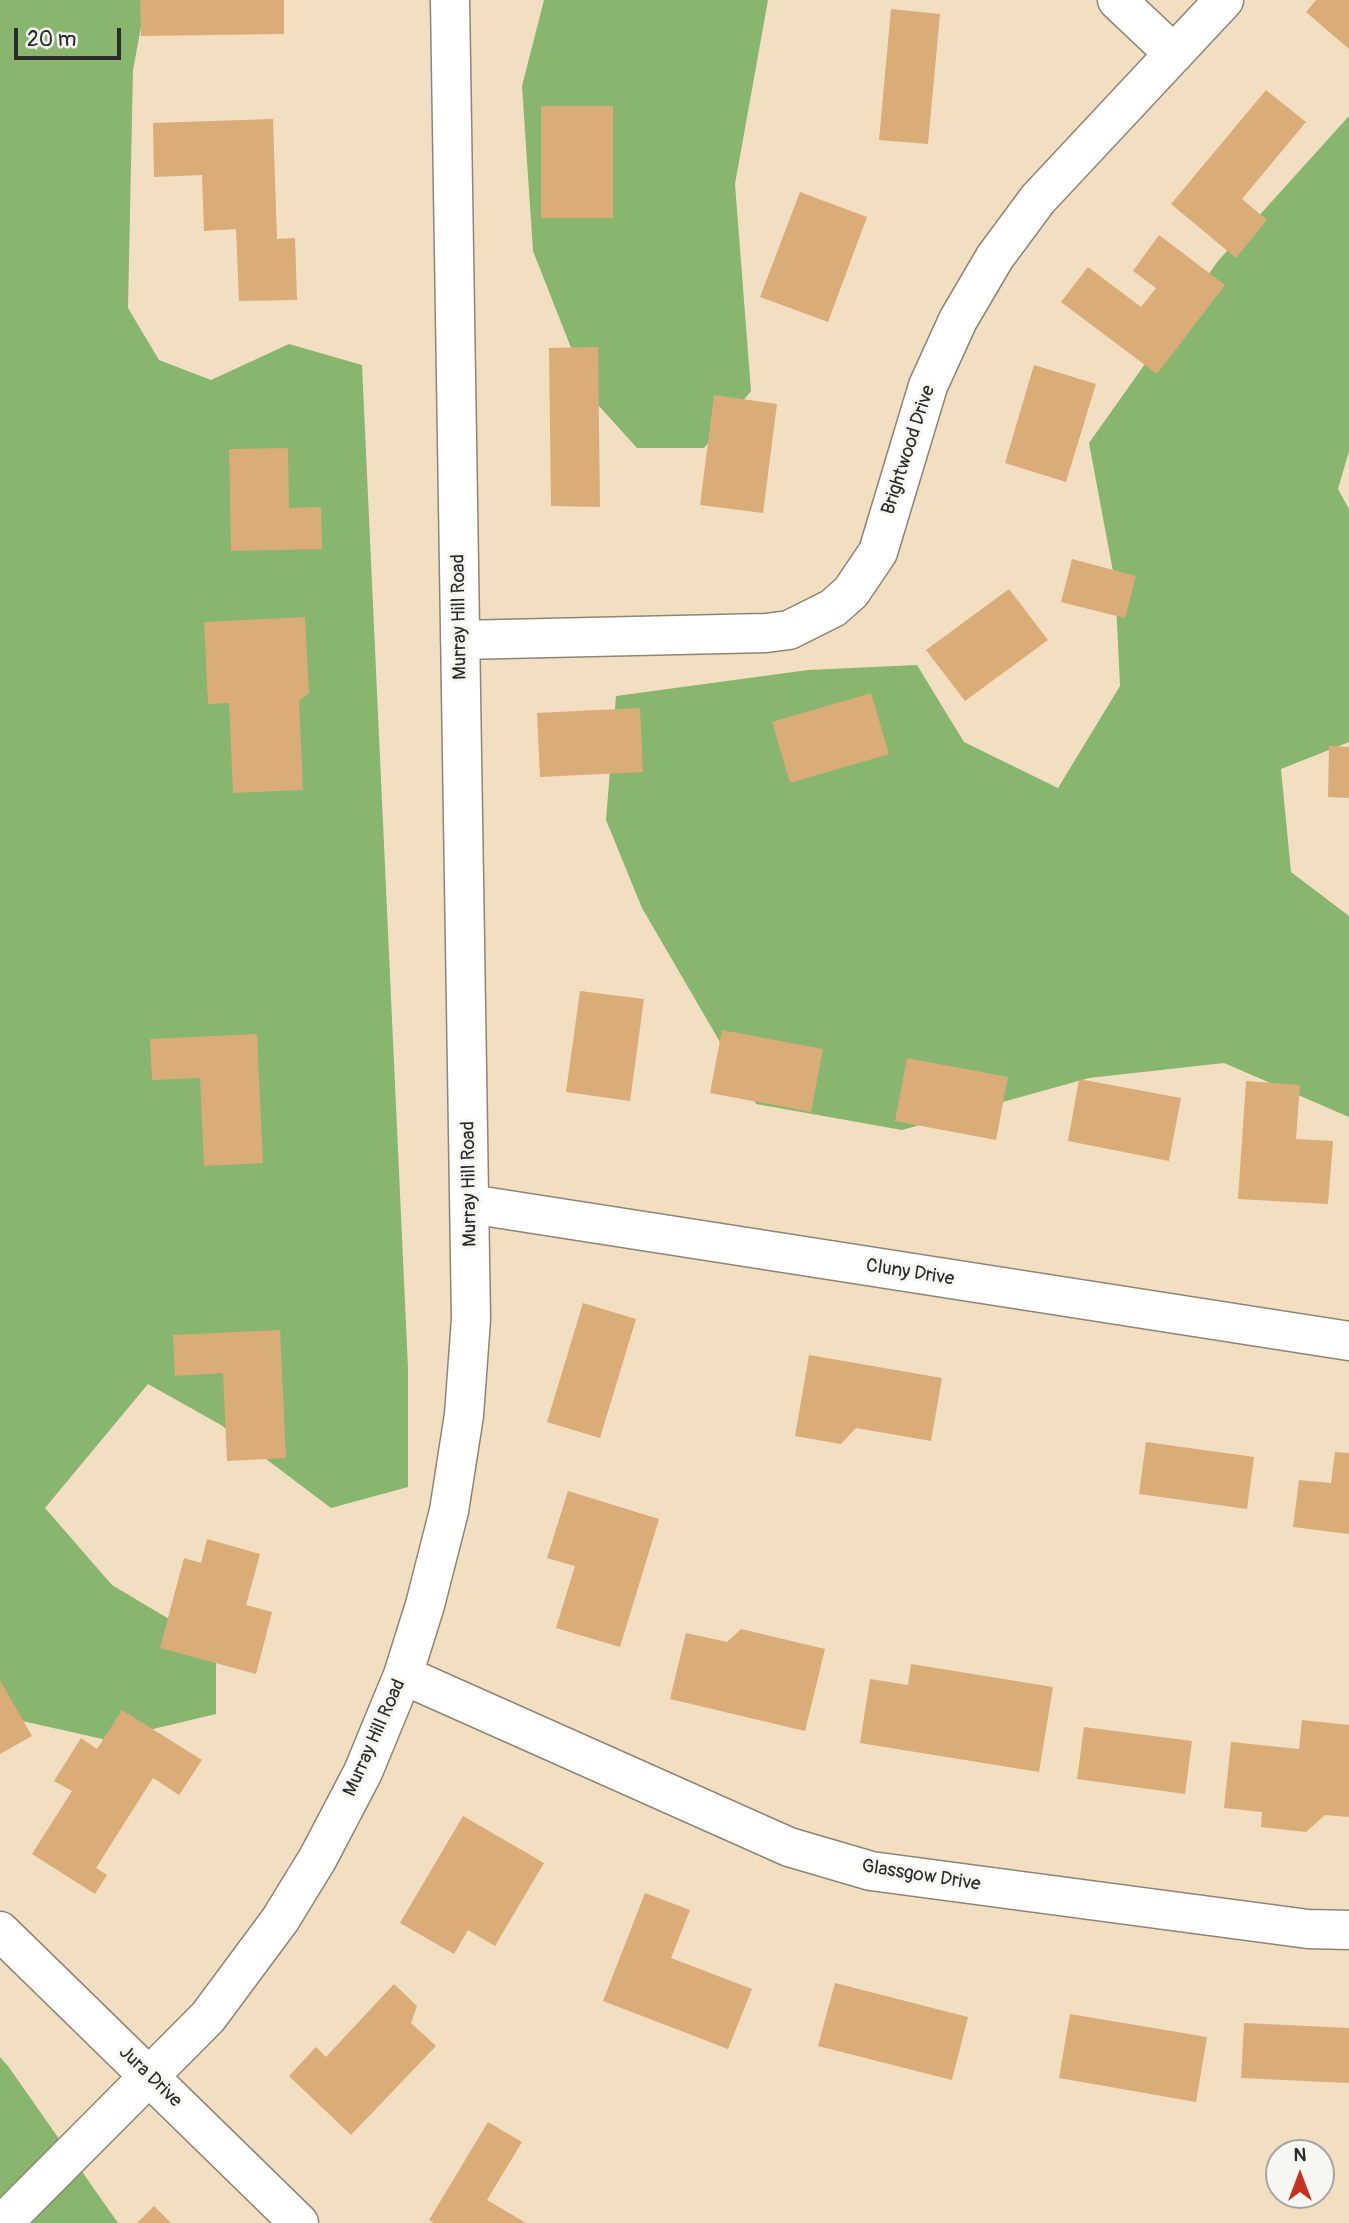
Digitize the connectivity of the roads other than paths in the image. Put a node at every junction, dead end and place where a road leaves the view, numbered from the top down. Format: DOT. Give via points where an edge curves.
graph roads {
  1 [pos="450,0"];
  2 [pos="1117,0"];
  3 [pos="1224,0"];
  4 [pos="1174,54"];
  5 [pos="460,640"];
  6 [pos="470,1204"];
  7 [pos="1349,1341"];
  8 [pos="403,1675"];
  9 [pos="1349,1930"];
  10 [pos="0,1931"];
  11 [pos="149,2076"];
  12 [pos="3,2223"];
  13 [pos="299,2223"];
  1 -- 5 [label="street, Murray Hill Road"];
  2 -- 4 [label="street"];
  3 -- 4 [label="street, Brightwood Drive"];
  4 -- 5 [label="street, Brightwood Drive" via="1038,199 995,257 958,320 928,386 878,551 851,592 833,608 789,630 766,633"];
  5 -- 6 [label="street, Murray Hill Road"];
  6 -- 7 [label="street, Cluny Drive"];
  6 -- 8 [label="street, Murray Hill Road" via="471,1319 464,1415 449,1511"];
  8 -- 9 [label="street, Glassgow Drive" via="789,1847 871,1871 1307,1929"];
  8 -- 11 [label="street, Murray Hill Road" via="363,1772 280,1920 208,2017"];
  10 -- 11 [label="street, Jura Drive"];
  11 -- 12 [label="street, Murray Hill Road"];
  11 -- 13 [label="street, Jura Drive"];
}
